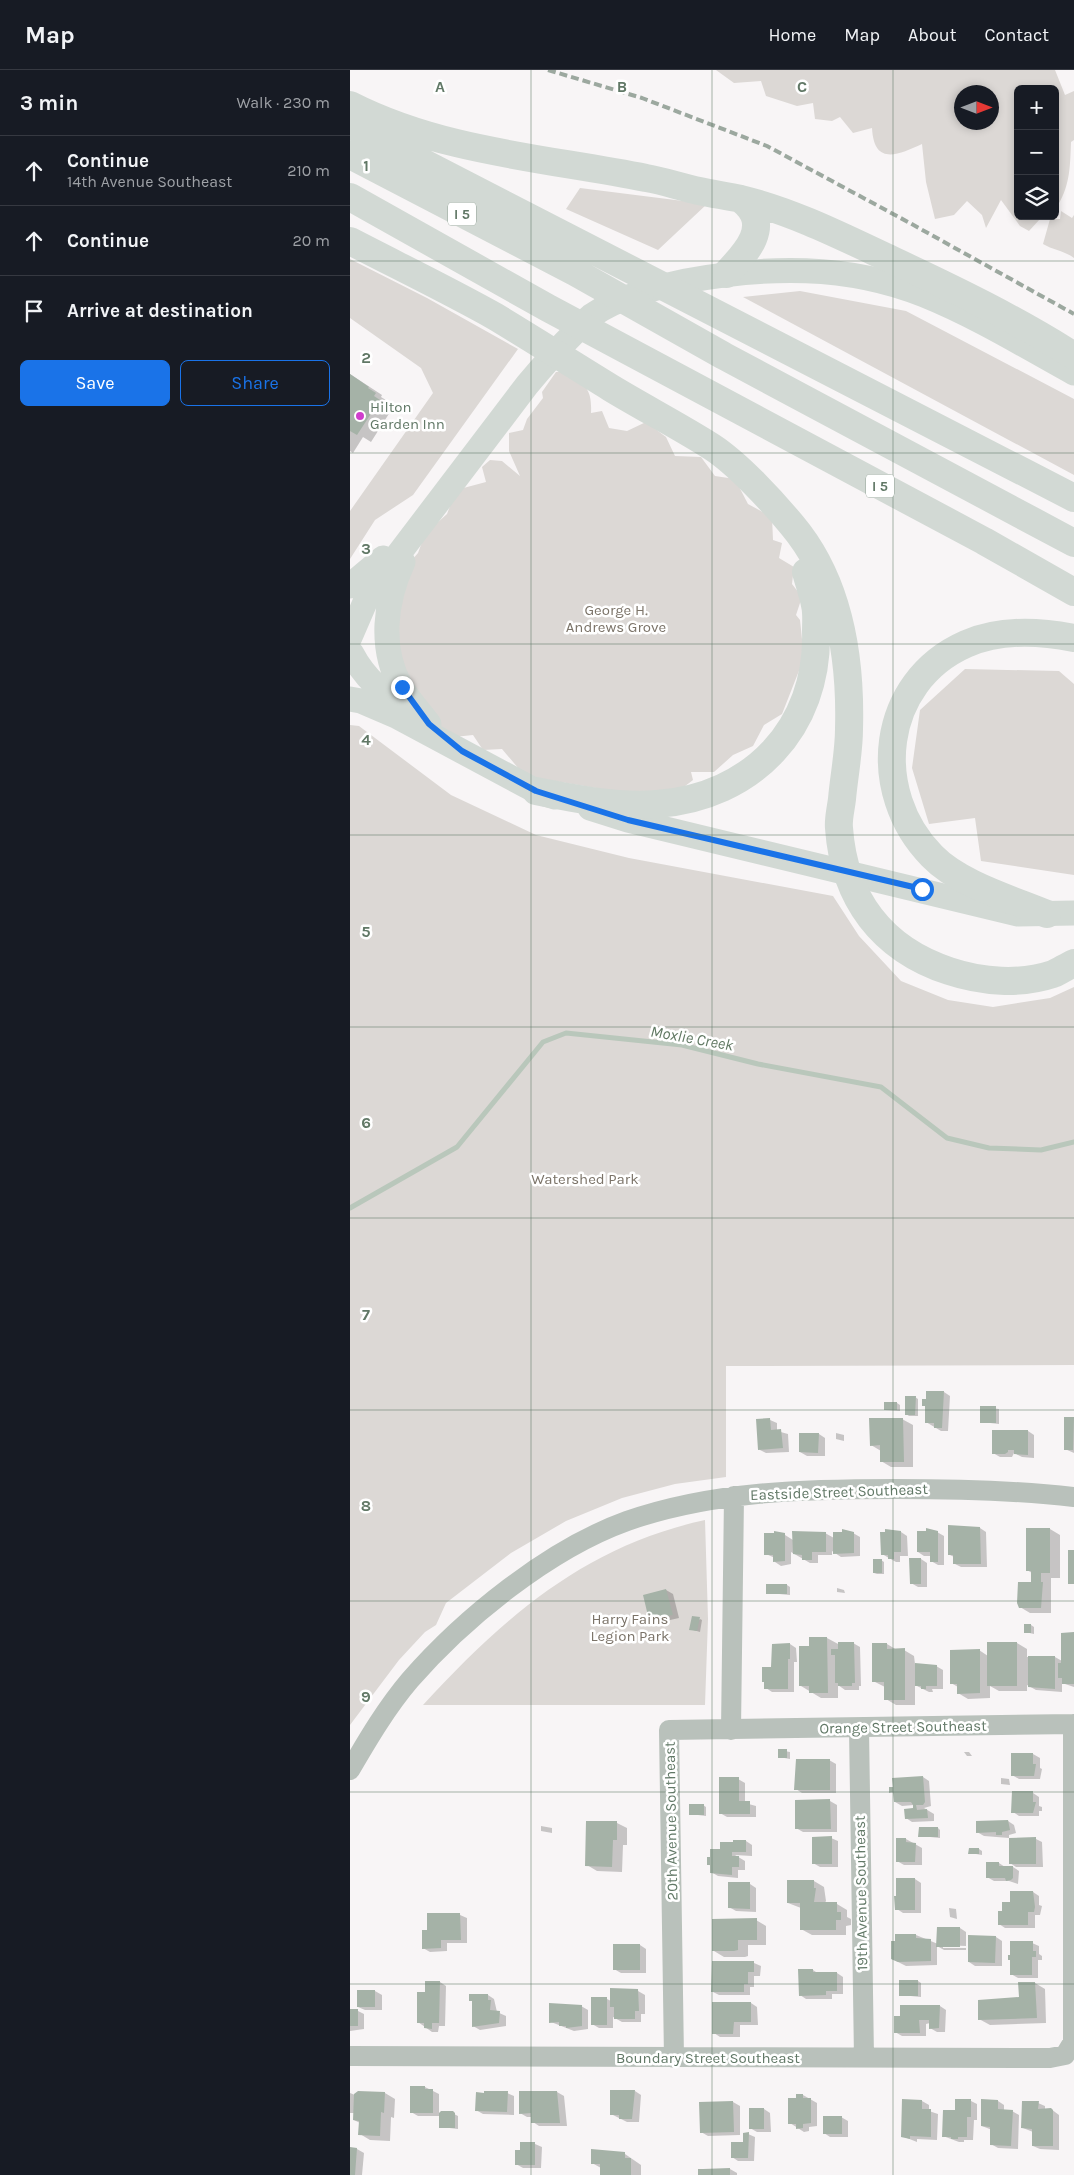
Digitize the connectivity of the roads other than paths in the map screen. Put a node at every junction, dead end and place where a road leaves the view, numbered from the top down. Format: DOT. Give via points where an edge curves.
graph roads {
  1 [pos="350,105"];
  2 [pos="350,125"];
  3 [pos="350,155"];
  4 [pos="350,197"];
  5 [pos="742,200"];
  6 [pos="350,241"];
  7 [pos="726,274"];
  8 [pos="1074,356"];
  9 [pos="1074,373"];
  10 [pos="760,490"];
  11 [pos="1074,498"];
  12 [pos="419,528"];
  13 [pos="1074,543"];
  14 [pos="350,586"];
  15 [pos="1074,592"];
  16 [pos="1074,638"];
  17 [pos="350,650"];
  18 [pos="350,699"];
  19 [pos="429,724"];
  20 [pos="462,751"];
  21 [pos="536,791"];
  22 [pos="1074,913"];
  23 [pos="1047,914"];
  24 [pos="1074,963"];
  25 [pos="734,1496"];
  26 [pos="1074,1497"];
  27 [pos="1074,1724"];
  28 [pos="858,1728"];
  29 [pos="731,1730"];
  30 [pos="350,1770"];
  31 [pos="1074,1938"];
  32 [pos="350,2056"];
  33 [pos="674,2058"];
  34 [pos="864,2058"];
  1 -- 5 [label="highway" via="407,129 449,141 510,155 648,178"];
  2 -- 11 [label="highway"];
  3 -- 13 [label="highway, I 5" via="575,272 724,356"];
  4 -- 15 [label="highway, I 5" via="548,308"];
  5 -- 7 [label="highway" via="755,214 756,228 748,248"];
  5 -- 8 [label="highway" via="797,217 884,256 947,286"];
  6 -- 10 [label="highway" via="493,316 714,449"];
  7 -- 9 [label="main road" via="802,269 837,272 900,286 962,312"];
  7 -- 12 [label="main road" via="628,297 591,316 527,385"];
  10 -- 21 [label="highway" via="800,558 815,606 817,645 812,685 787,736 770,755 738,780 716,791 682,800 634,805"];
  10 -- 24 [label="highway" via="807,545 819,566 840,620 849,672 850,703 838,826 844,862 856,897 879,928 903,951 953,972 988,980 1022,980 1053,974"];
  12 -- 14 [label="main road"];
  12 -- 17 [label="main road" via="369,593"];
  12 -- 19 [label="main road" via="391,591 387,633 389,653 398,679"];
  16 -- 23 [label="highway" via="1031,632 988,637 966,644 929,670 904,703 895,725 893,785 906,822 931,856 943,867 971,882"];
  17 -- 19 [label="main road" via="368,679"];
  18 -- 20 [label="main road" via="388,712"];
  19 -- 20 [label="main road"];
  20 -- 21 [label="main road"];
  21 -- 23 [label="main road" via="628,820 1018,914"];
  22 -- 23 [label="main road"];
  25 -- 26 [label="street, Eastside Street Southeast" via="785,1491 940,1489"];
  25 -- 29 [label="street"];
  25 -- 30 [label="street, Eastside Street Southeast" via="679,1506 626,1522 580,1542 539,1567 484,1609 410,1681 367,1740"];
  27 -- 28 [label="street, Orange Street Southeast"];
  27 -- 31 [label="street"];
  28 -- 29 [label="street, Orange Street Southeast"];
  28 -- 34 [label="street, 19th Avenue Southeast"];
  29 -- 33 [label="street, 20th Avenue Southeast" via="669,1730"];
  31 -- 34 [label="street, Boundary Street Southeast" via="1073,2042 1065,2055 1050,2058"];
  32 -- 33 [label="street, Boundary Street Southeast"];
  33 -- 34 [label="street, Boundary Street Southeast"];
}
